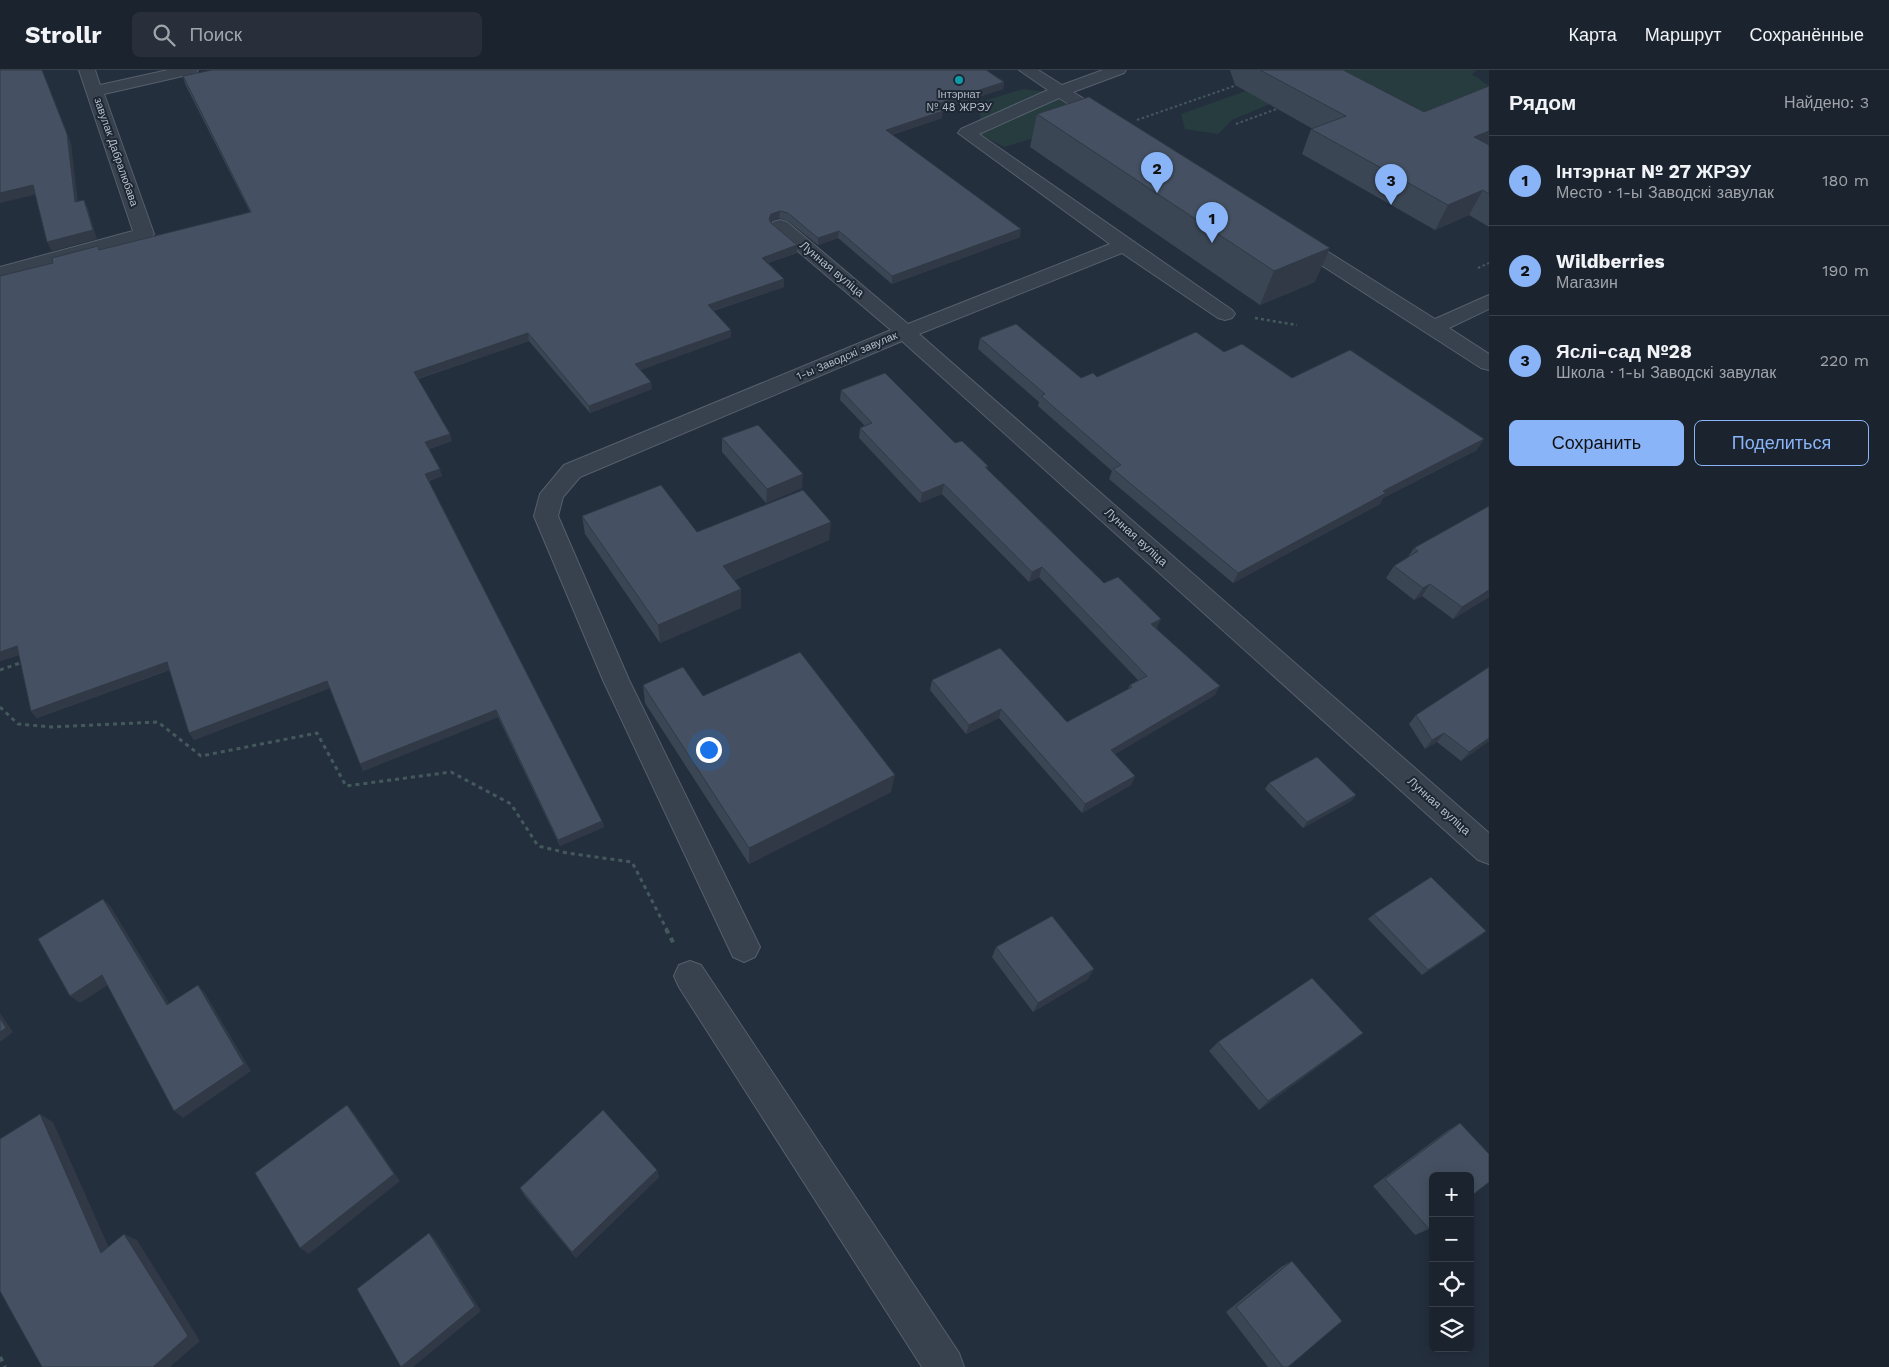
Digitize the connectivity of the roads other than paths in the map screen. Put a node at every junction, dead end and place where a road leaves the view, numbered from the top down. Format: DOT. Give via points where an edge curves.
graph roads {
  1 [pos="86,70"];
  2 [pos="190,70"];
  3 [pos="1027,70"];
  4 [pos="1118,70"];
  5 [pos="94,91"];
  6 [pos="1060,91"];
  7 [pos="1119,129"];
  8 [pos="780,226"];
  9 [pos="1276,228"];
  10 [pos="1124,245"];
  11 [pos="0,273"];
  12 [pos="1489,301"];
  13 [pos="1225,314"];
  14 [pos="1433,328"];
  15 [pos="905,332"];
  16 [pos="1489,363"];
  17 [pos="1489,851"];
  18 [pos="744,947"];
  19 [pos="690,976"];
  20 [pos="945,1367"];
  1 -- 5 [label="street, завулак Дабралюбава"];
  2 -- 5 [label="street"];
  3 -- 6 [label="street"];
  4 -- 6 [label="street"];
  5 -- 11 [label="street, завулак Дабралюбава" via="144,234"];
  6 -- 7 [label="street"];
  6 -- 10 [label="street" via="968,133"];
  8 -- 15 [label="street, Лунная вуліца"];
  9 -- 14 [label="street"];
  10 -- 13 [label="street"];
  10 -- 15 [label="street, 1-ы Заводскі завулак"];
  12 -- 14 [label="street"];
  14 -- 16 [label="street"];
  15 -- 17 [label="street, Лунная вуліца"];
  15 -- 18 [label="street, 1-ы Заводскі завулак" via="572,471 552,494 546,516 616,680"];
  19 -- 20 [label="street"];
}
